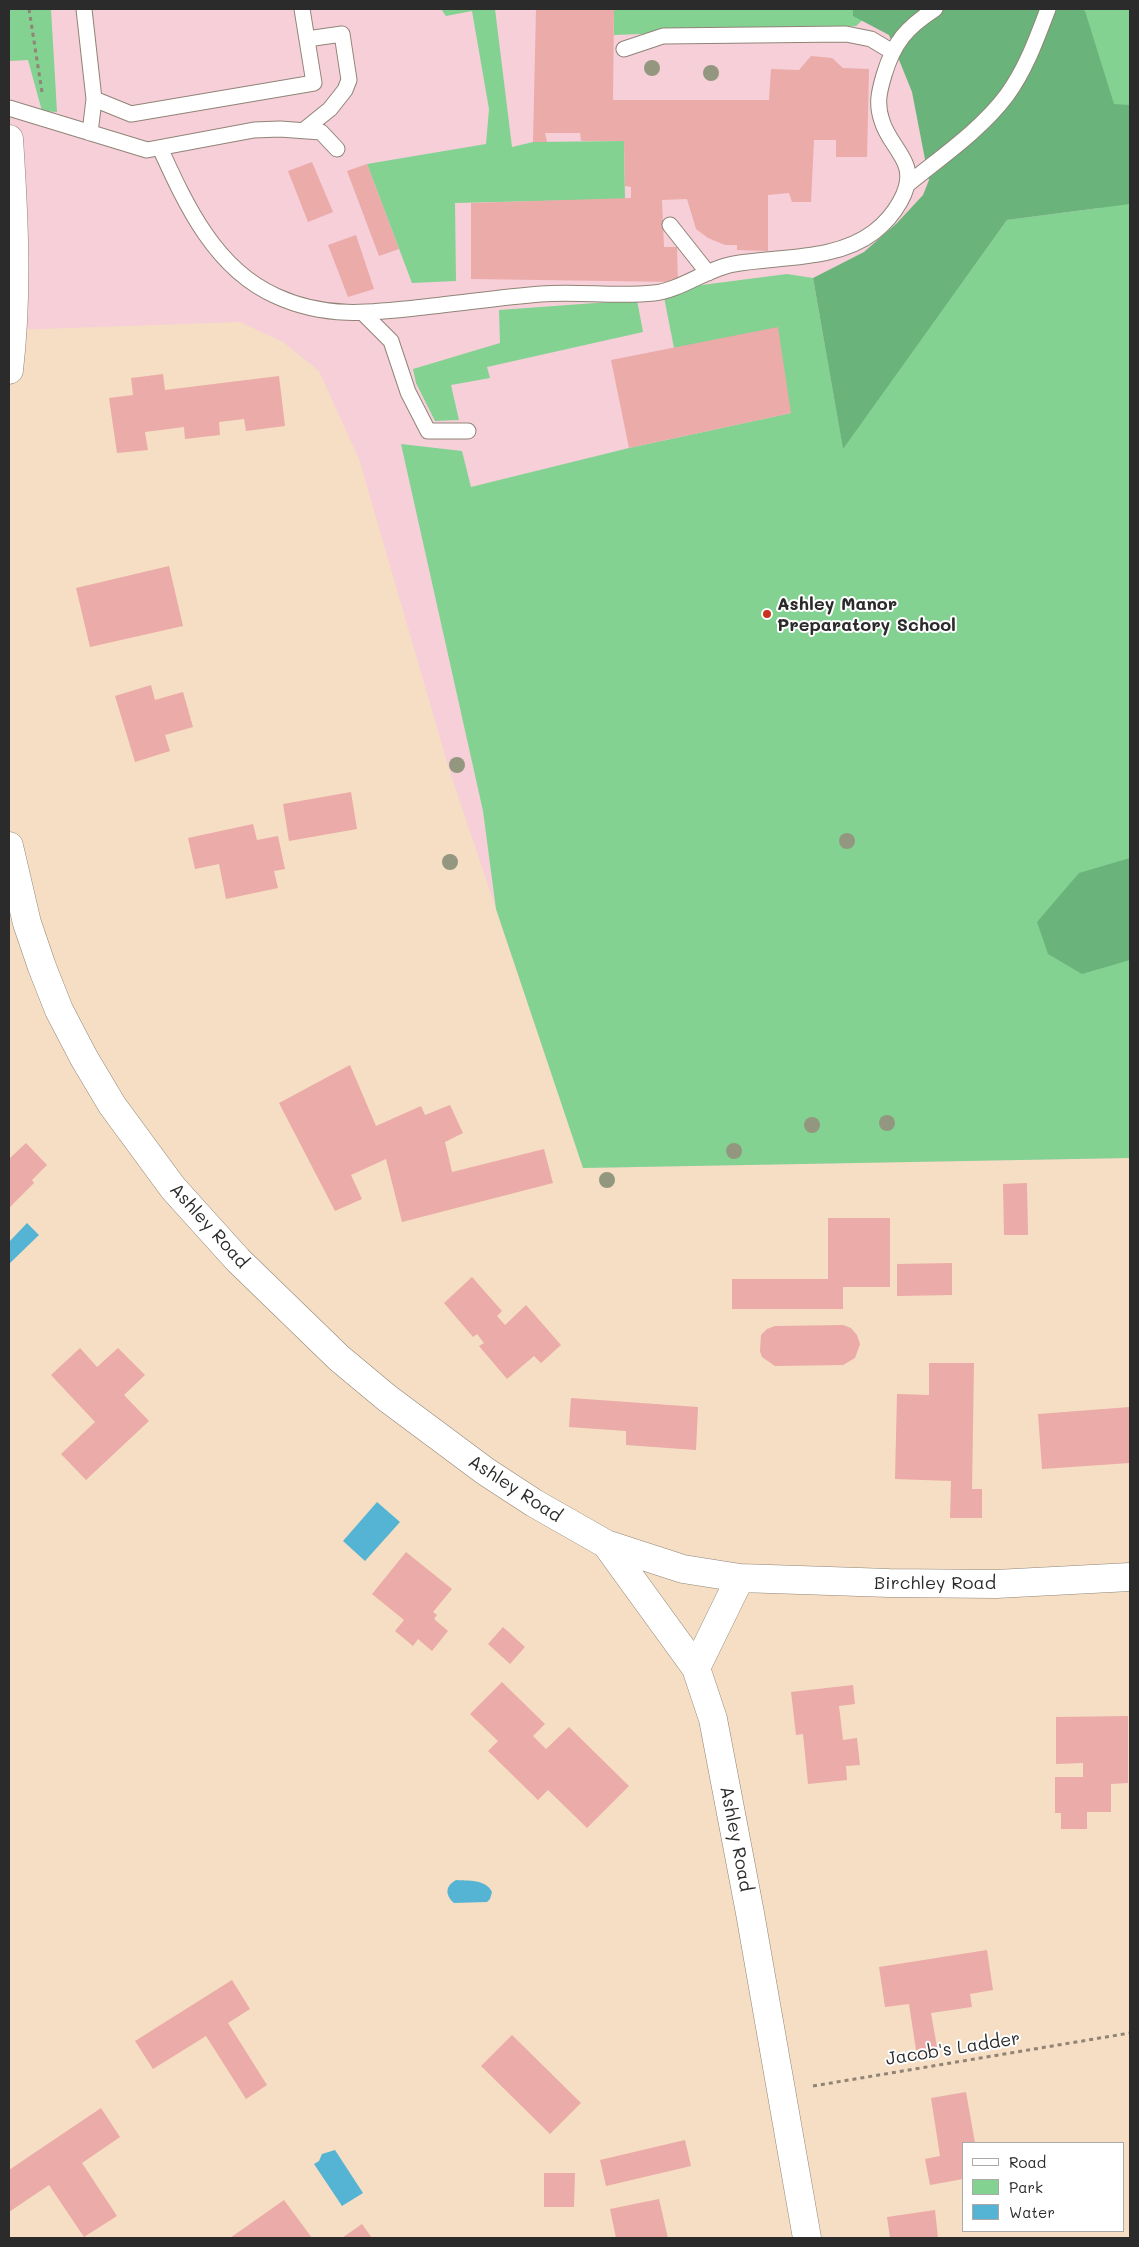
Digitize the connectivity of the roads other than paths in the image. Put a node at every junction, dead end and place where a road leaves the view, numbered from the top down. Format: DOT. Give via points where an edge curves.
graph roads {
  1 [pos="84,9"];
  2 [pos="302,9"];
  3 [pos="934,9"];
  4 [pos="1048,9"];
  5 [pos="307,39"];
  6 [pos="624,49"];
  7 [pos="891,51"];
  8 [pos="94,99"];
  9 [pos="9,108"];
  10 [pos="304,130"];
  11 [pos="90,133"];
  12 [pos="9,139"];
  13 [pos="160,148"];
  14 [pos="337,149"];
  15 [pos="908,184"];
  16 [pos="670,225"];
  17 [pos="708,273"];
  18 [pos="364,314"];
  19 [pos="9,370"];
  20 [pos="468,431"];
  21 [pos="9,846"];
  22 [pos="606,1544"];
  23 [pos="1130,1576"];
  24 [pos="740,1578"];
  25 [pos="696,1668"];
  26 [pos="807,2238"];
  1 -- 8 [label="lane"];
  2 -- 5 [label="lane"];
  3 -- 7 [label="lane" via="915,22"];
  4 -- 15 [label="lane" via="1031,51 1007,94 984,120"];
  5 -- 8 [label="lane" via="314,83 131,114"];
  5 -- 10 [label="lane" via="342,34 349,80 340,99"];
  6 -- 7 [label="lane" via="663,36 846,34 871,39"];
  7 -- 15 [label="lane" via="877,102 882,124 907,166"];
  8 -- 11 [label="lane"];
  9 -- 11 [label="lane"];
  10 -- 13 [label="lane" via="254,130"];
  10 -- 14 [label="lane" via="321,132"];
  11 -- 13 [label="lane" via="147,150"];
  12 -- 19 [label="street" via="14,233 13,330"];
  13 -- 18 [label="lane" via="192,213 236,271 291,302 328,312"];
  15 -- 17 [label="lane" via="889,218 854,244 832,251 730,264"];
  16 -- 17 [label="lane"];
  17 -- 18 [label="lane" via="656,293 543,294"];
  18 -- 20 [label="lane" via="391,341 408,392 428,431"];
  21 -- 22 [label="street, Ashley Road" via="28,923 59,1010 112,1105 173,1188 232,1253 346,1364 485,1471"];
  22 -- 24 [label="street, Birchley Road" via="683,1569"];
  22 -- 25 [label="street, Ashley Road"];
  23 -- 24 [label="street, Birchley Road" via="996,1584 889,1584"];
  24 -- 25 [label="street"];
  25 -- 26 [label="street, Ashley Road" via="713,1719"];
}
